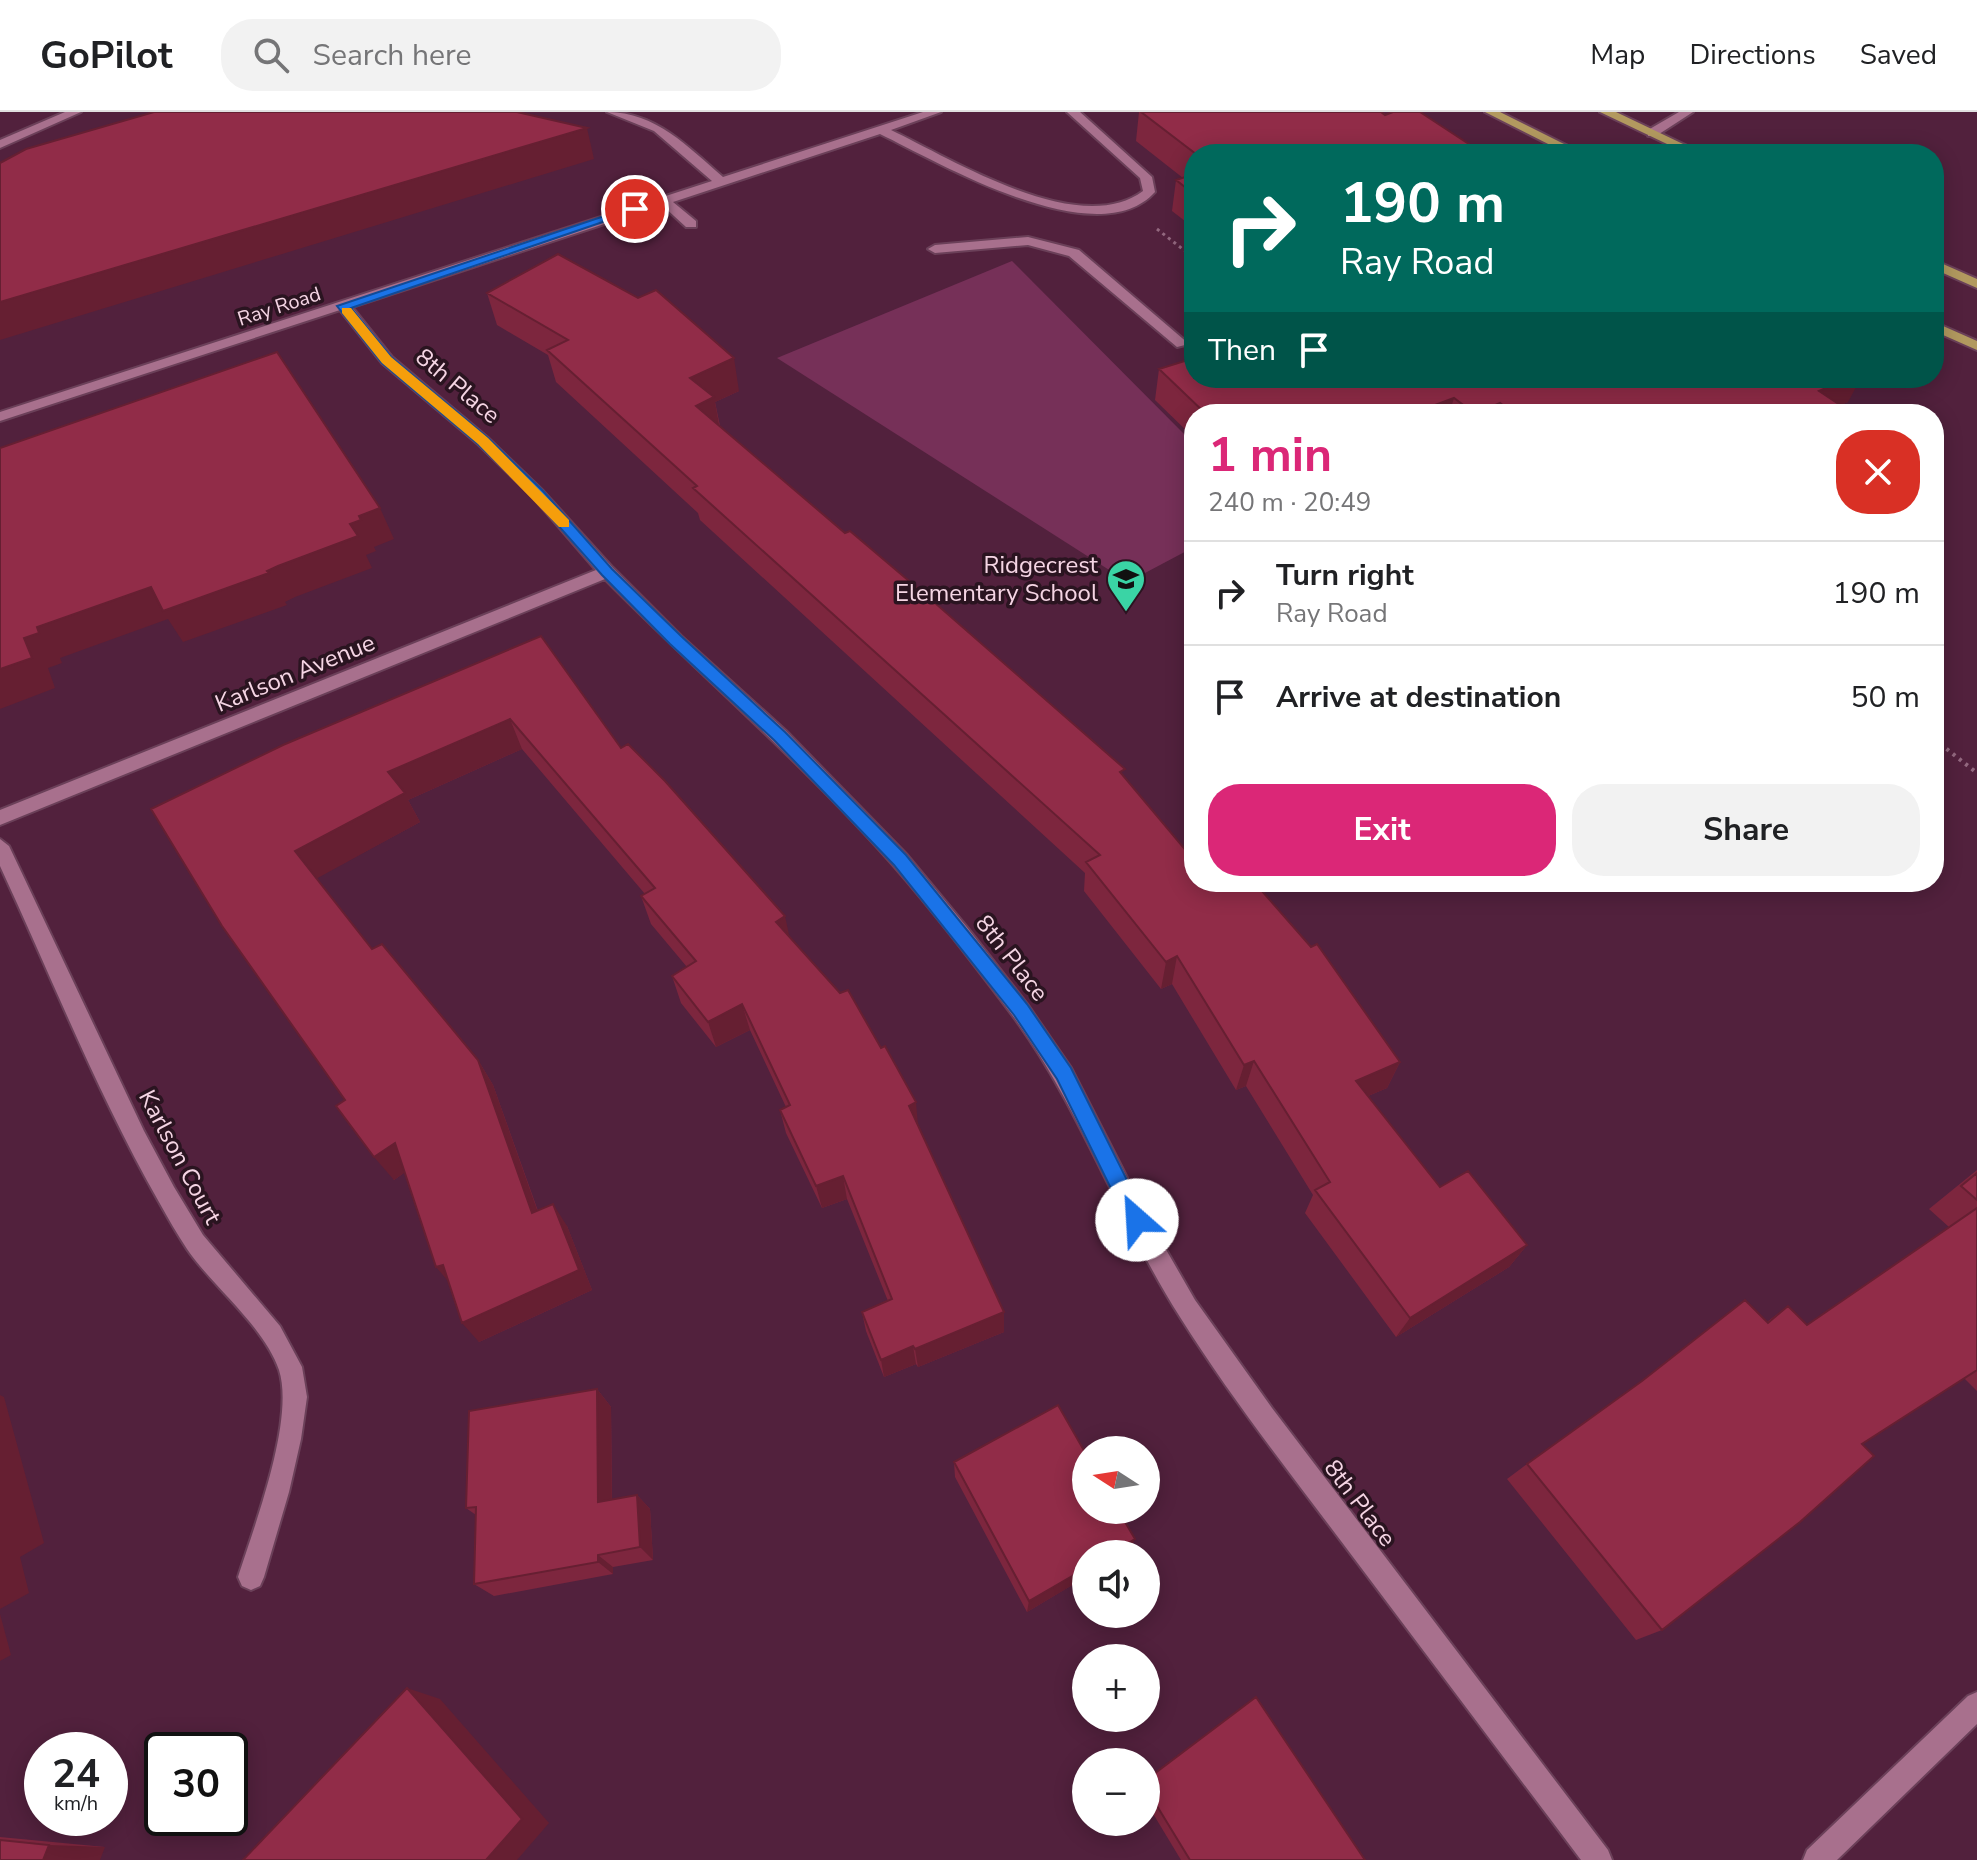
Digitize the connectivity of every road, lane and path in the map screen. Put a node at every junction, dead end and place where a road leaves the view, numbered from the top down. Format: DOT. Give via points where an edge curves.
graph roads {
  1 [pos="75,112"];
  2 [pos="613,112"];
  3 [pos="935,112"];
  4 [pos="1073,112"];
  5 [pos="1491,112"];
  6 [pos="1606,112"];
  7 [pos="1687,112"];
  8 [pos="881,130"];
  9 [pos="1652,133"];
  10 [pos="0,144"];
  11 [pos="1557,144"];
  12 [pos="1676,144"];
  13 [pos="720,181"];
  14 [pos="664,200"];
  15 [pos="691,224"];
  16 [pos="1158,229"];
  17 [pos="935,249"];
  18 [pos="1184,250"];
  19 [pos="1944,269"];
  20 [pos="1977,284"];
  21 [pos="344,306"];
  22 [pos="1944,331"];
  23 [pos="1182,344"];
  24 [pos="1977,346"];
  25 [pos="0,417"];
  26 [pos="607,572"];
  27 [pos="1944,747"];
  28 [pos="1977,773"];
  29 [pos="0,818"];
  30 [pos="0,846"];
  31 [pos="251,1577"];
  32 [pos="1977,1705"];
  33 [pos="1598,1860"];
  34 [pos="1817,1860"];
  1 -- 10 [label="street"];
  2 -- 13 [label="street" via="658,128"];
  3 -- 8 [label="street, Ray Road"];
  4 -- 8 [label="street" via="1146,177 1149,192 1130,205 1086,211 1035,201"];
  5 -- 11 [label="main road"];
  6 -- 9 [label="main road"];
  7 -- 9 [label="street"];
  8 -- 13 [label="street, Ray Road"];
  9 -- 12 [label="main road"];
  13 -- 14 [label="street, Ray Road"];
  14 -- 15 [label="street"];
  14 -- 21 [label="street, Ray Road"];
  16 -- 18 [label="path"];
  17 -- 23 [label="street" via="1028,241 1074,253"];
  19 -- 20 [label="main road"];
  21 -- 25 [label="street, Ray Road"];
  21 -- 26 [label="street, 8th Place" via="387,360 538,494"];
  22 -- 24 [label="main road"];
  26 -- 29 [label="street, Karlson Avenue"];
  26 -- 33 [label="street, 8th Place" via="780,736 900,860 1020,1010 1064,1074 1187,1308 1263,1417"];
  27 -- 28 [label="path"];
  30 -- 31 [label="street, Karlson Court" via="166,1194 195,1242 272,1334 290,1367 295,1397 289,1439"];
  32 -- 34 [label="street"];
}
